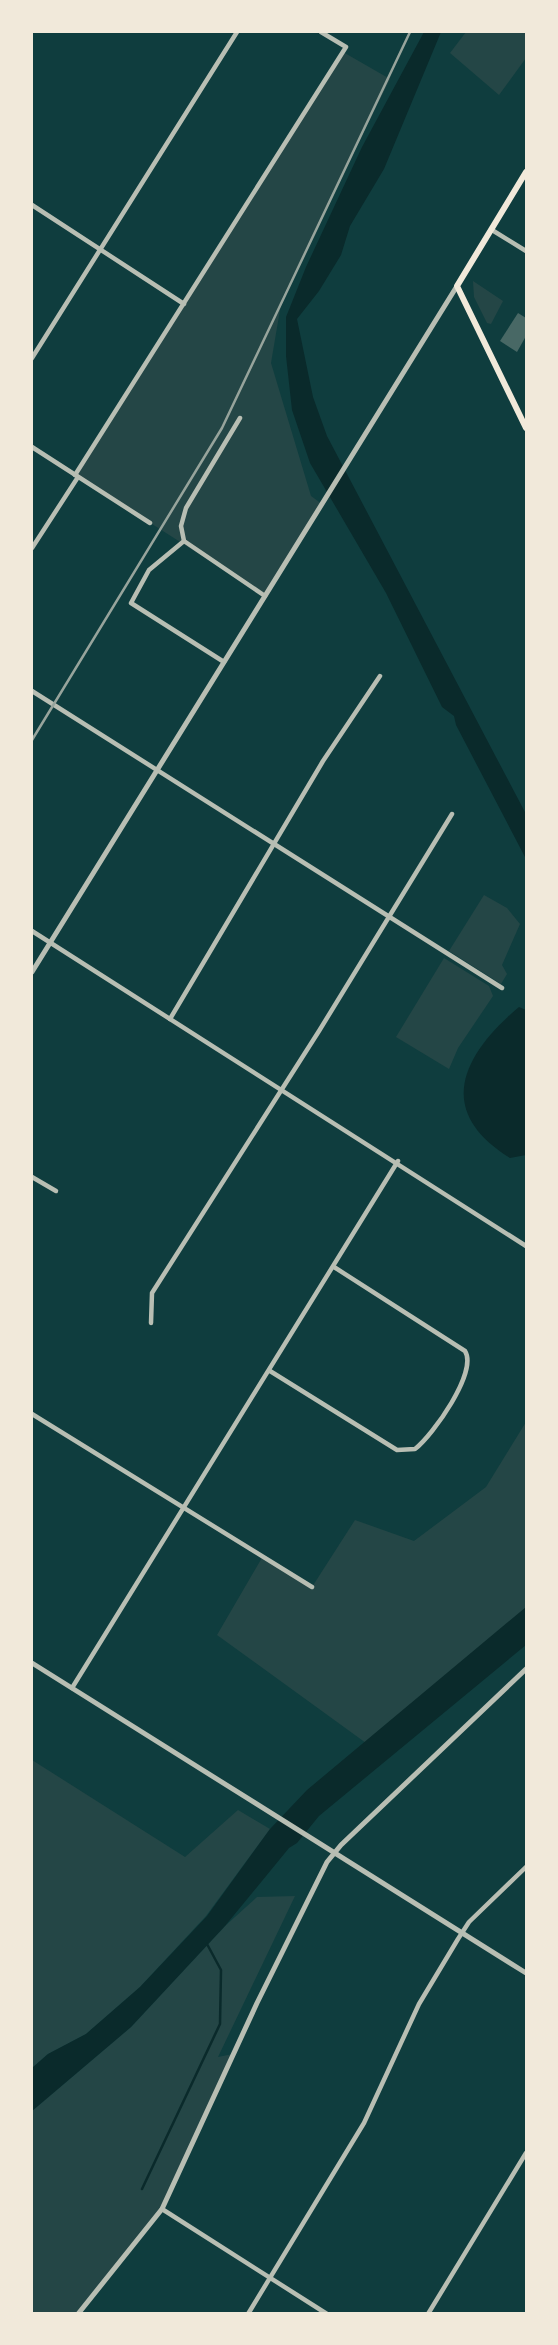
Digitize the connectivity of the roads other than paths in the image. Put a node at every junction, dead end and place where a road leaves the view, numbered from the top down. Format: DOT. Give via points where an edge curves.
graph roads {
  1 [pos="237,32"];
  2 [pos="321,32"];
  3 [pos="527,172"];
  4 [pos="32,205"];
  5 [pos="492,230"];
  6 [pos="100,249"];
  7 [pos="527,251"];
  8 [pos="457,286"];
  9 [pos="184,304"];
  10 [pos="32,358"];
  11 [pos="240,418"];
  12 [pos="527,428"];
  13 [pos="32,447"];
  14 [pos="77,476"];
  15 [pos="150,523"];
  16 [pos="184,541"];
  17 [pos="32,548"];
  18 [pos="265,596"];
  19 [pos="224,662"];
  20 [pos="380,676"];
  21 [pos="32,691"];
  22 [pos="157,771"];
  23 [pos="452,814"];
  24 [pos="274,846"];
  25 [pos="388,917"];
  26 [pos="32,931"];
  27 [pos="50,943"];
  28 [pos="32,972"];
  29 [pos="502,988"];
  30 [pos="170,1019"];
  31 [pos="282,1090"];
  32 [pos="398,1161"];
  33 [pos="32,1177"];
  34 [pos="56,1191"];
  35 [pos="527,1246"];
  36 [pos="334,1267"];
  37 [pos="151,1323"];
  38 [pos="270,1371"];
  39 [pos="32,1414"];
  40 [pos="184,1509"];
  41 [pos="312,1587"];
  42 [pos="32,1663"];
  43 [pos="527,1669"];
  44 [pos="72,1688"];
  45 [pos="334,1853"];
  46 [pos="527,1867"];
  47 [pos="461,1933"];
  48 [pos="527,1973"];
  49 [pos="527,2153"];
  50 [pos="162,2209"];
  51 [pos="271,2278"];
  52 [pos="78,2314"];
  53 [pos="248,2314"];
  54 [pos="327,2314"];
  55 [pos="428,2314"];
  1 -- 6 [label="street"];
  2 -- 9 [label="street" via="346,47"];
  3 -- 5 [label="main road"];
  4 -- 6 [label="street"];
  5 -- 7 [label="street"];
  5 -- 8 [label="main road"];
  6 -- 9 [label="street"];
  6 -- 10 [label="street"];
  8 -- 12 [label="main road"];
  8 -- 18 [label="street"];
  9 -- 14 [label="street"];
  11 -- 16 [label="street" via="186,508 181,526"];
  13 -- 14 [label="street"];
  14 -- 15 [label="street"];
  14 -- 17 [label="street"];
  16 -- 18 [label="street"];
  16 -- 19 [label="street" via="149,570 131,603"];
  18 -- 19 [label="street"];
  19 -- 22 [label="street"];
  20 -- 24 [label="street"];
  21 -- 22 [label="street"];
  22 -- 24 [label="street"];
  22 -- 27 [label="street"];
  23 -- 25 [label="street"];
  24 -- 25 [label="street"];
  24 -- 30 [label="street"];
  25 -- 29 [label="street"];
  25 -- 31 [label="street"];
  26 -- 27 [label="street"];
  27 -- 28 [label="street"];
  27 -- 30 [label="street"];
  30 -- 31 [label="street"];
  31 -- 32 [label="street"];
  31 -- 37 [label="street" via="152,1293"];
  32 -- 35 [label="street"];
  32 -- 36 [label="street"];
  33 -- 34 [label="street"];
  36 -- 38 [label="street"];
  36 -- 38 [label="street" via="460,1346 468,1356 468,1365 435,1426 423,1443 408,1452 379,1440"];
  38 -- 40 [label="street"];
  39 -- 40 [label="street"];
  40 -- 41 [label="street"];
  40 -- 44 [label="street"];
  42 -- 44 [label="street"];
  43 -- 45 [label="street"];
  44 -- 45 [label="street"];
  45 -- 47 [label="street"];
  45 -- 50 [label="street" via="257,2003"];
  46 -- 47 [label="street"];
  47 -- 48 [label="street"];
  47 -- 51 [label="street" via="419,2004 364,2123"];
  49 -- 55 [label="street"];
  50 -- 51 [label="street"];
  50 -- 52 [label="street"];
  51 -- 53 [label="street"];
  51 -- 54 [label="street"];
}
